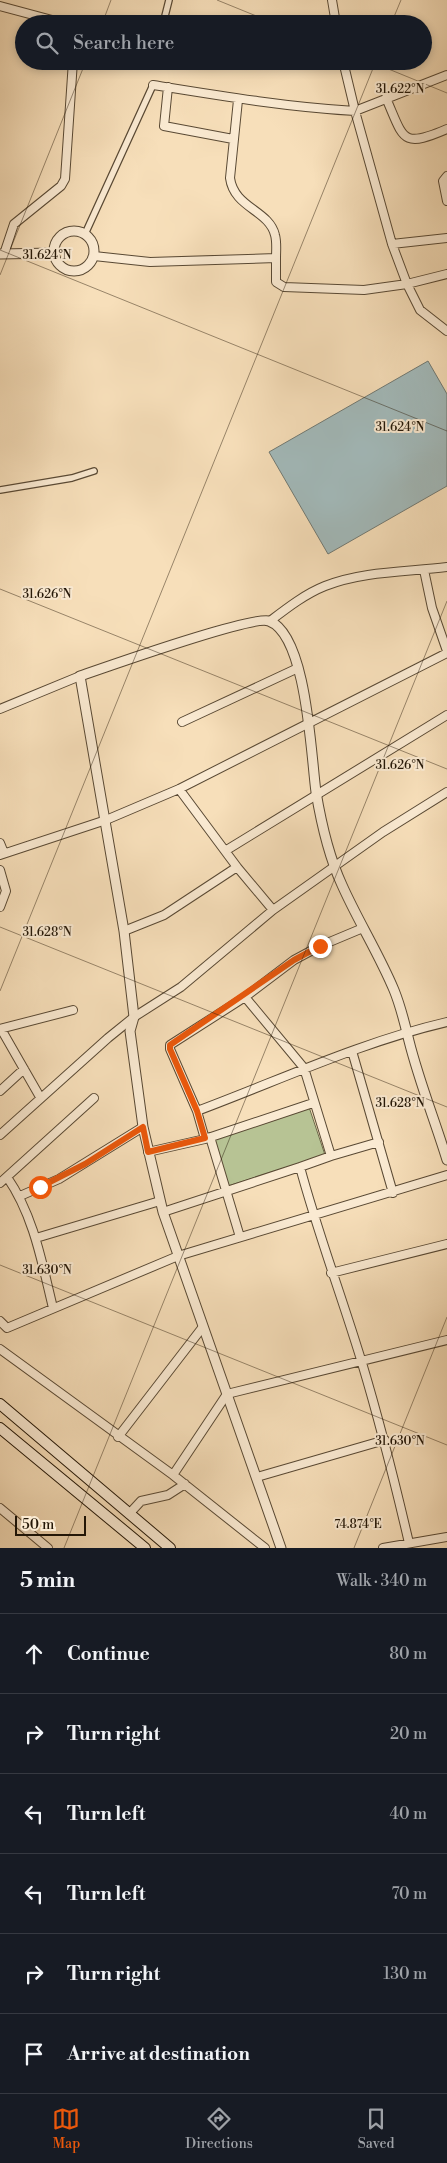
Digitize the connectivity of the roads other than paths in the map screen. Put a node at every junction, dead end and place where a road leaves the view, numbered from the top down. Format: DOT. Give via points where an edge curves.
graph roads {
  1 [pos="169,0"];
  2 [pos="332,0"];
  3 [pos="0,6"];
  4 [pos="34,15"];
  5 [pos="165,15"];
  6 [pos="334,15"];
  7 [pos="72,70"];
  8 [pos="345,70"];
  9 [pos="447,75"];
  10 [pos="154,85"];
  11 [pos="168,87"];
  12 [pos="386,98"];
  13 [pos="238,100"];
  14 [pos="355,111"];
  15 [pos="447,129"];
  16 [pos="233,139"];
  17 [pos="447,176"];
  18 [pos="447,202"];
  19 [pos="85,234"];
  20 [pos="447,238"];
  21 [pos="392,244"];
  22 [pos="54,253"];
  23 [pos="2,254"];
  24 [pos="94,256"];
  25 [pos="276,258"];
  26 [pos="447,274"];
  27 [pos="407,284"];
  28 [pos="447,331"];
  29 [pos="94,470"];
  30 [pos="0,490"];
  31 [pos="447,567"];
  32 [pos="424,570"];
  33 [pos="270,621"];
  34 [pos="447,652"];
  35 [pos="298,668"];
  36 [pos="80,676"];
  37 [pos="0,708"];
  38 [pos="447,715"];
  39 [pos="182,722"];
  40 [pos="309,725"];
  41 [pos="179,789"];
  42 [pos="447,792"];
  43 [pos="316,794"];
  44 [pos="106,820"];
  45 [pos="0,843"];
  46 [pos="225,851"];
  47 [pos="2,854"];
  48 [pos="334,866"];
  49 [pos="237,867"];
  50 [pos="0,870"];
  51 [pos="1,908"];
  52 [pos="273,910"];
  53 [pos="363,928"];
  54 [pos="124,930"];
  55 [pos="244,996"];
  56 [pos="73,1010"];
  57 [pos="134,1017"];
  58 [pos="447,1022"];
  59 [pos="0,1029"];
  60 [pos="408,1031"];
  61 [pos="352,1051"];
  62 [pos="304,1068"];
  63 [pos="24,1069"];
  64 [pos="0,1091"];
  65 [pos="40,1097"];
  66 [pos="94,1098"];
  67 [pos="314,1103"];
  68 [pos="197,1111"];
  69 [pos="143,1127"];
  70 [pos="0,1135"];
  71 [pos="208,1138"];
  72 [pos="379,1142"];
  73 [pos="148,1152"];
  74 [pos="330,1156"];
  75 [pos="447,1160"];
  76 [pos="300,1167"];
  77 [pos="447,1175"];
  78 [pos="7,1177"];
  79 [pos="0,1183"];
  80 [pos="226,1190"];
  81 [pos="393,1193"];
  82 [pos="20,1196"];
  83 [pos="160,1201"];
  84 [pos="163,1212"];
  85 [pos="314,1217"];
  86 [pos="240,1237"];
  87 [pos="36,1238"];
  88 [pos="447,1244"];
  89 [pos="178,1256"];
  90 [pos="331,1272"];
  91 [pos="53,1308"];
  92 [pos="0,1321"];
  93 [pos="202,1328"];
  94 [pos="4,1330"];
  95 [pos="447,1340"];
  96 [pos="0,1349"];
  97 [pos="362,1361"];
  98 [pos="227,1394"];
  99 [pos="0,1404"];
  100 [pos="0,1428"];
  101 [pos="118,1437"];
  102 [pos="385,1440"];
  103 [pos="173,1475"];
  104 [pos="257,1477"];
  105 [pos="185,1484"];
  106 [pos="0,1508"];
  107 [pos="129,1514"];
  108 [pos="447,1537"];
  109 [pos="409,1543"];
  110 [pos="48,1548"];
  111 [pos="145,1548"];
  112 [pos="170,1548"];
  113 [pos="265,1548"];
  114 [pos="281,1548"];
  115 [pos="383,1548"];
  1 -- 5 [label="street"];
  2 -- 6 [label="street"];
  3 -- 4 [label="street"];
  7 -- 23 [label="street" via="64,179 60,186 14,224"];
  8 -- 14 [label="street"];
  9 -- 12 [label="street"];
  10 -- 11 [label="street"];
  10 -- 19 [label="street"];
  11 -- 13 [label="street"];
  11 -- 16 [label="street" via="164,126"];
  12 -- 14 [label="street"];
  12 -- 15 [label="street" via="401,132 407,138 422,140"];
  13 -- 14 [label="street"];
  13 -- 16 [label="street"];
  14 -- 21 [label="street"];
  16 -- 25 [label="street" via="231,187 273,230"];
  17 -- 18 [label="street" via="443,181"];
  19 -- 22 [label="street" via="72,231 61,236"];
  19 -- 24 [label="street" via="93,243"];
  20 -- 21 [label="street"];
  21 -- 27 [label="street"];
  22 -- 23 [label="street"];
  22 -- 24 [label="street" via="58,264 74,271 86,267"];
  24 -- 25 [label="street" via="158,262"];
  25 -- 27 [label="street" via="276,282 284,287 364,290"];
  26 -- 27 [label="street"];
  27 -- 28 [label="street" via="420,310"];
  29 -- 30 [label="street" via="72,478"];
  31 -- 32 [label="street"];
  32 -- 33 [label="street" via="376,574 325,586"];
  32 -- 34 [label="street" via="432,608"];
  33 -- 35 [label="street" via="285,635"];
  33 -- 36 [label="street" via="212,632"];
  34 -- 40 [label="street"];
  35 -- 39 [label="street"];
  35 -- 40 [label="street"];
  36 -- 37 [label="street"];
  36 -- 44 [label="street"];
  38 -- 43 [label="street"];
  40 -- 41 [label="street"];
  40 -- 43 [label="street"];
  41 -- 44 [label="street"];
  41 -- 46 [label="street"];
  42 -- 48 [label="street"];
  43 -- 46 [label="street"];
  43 -- 48 [label="street"];
  44 -- 47 [label="street"];
  44 -- 54 [label="street"];
  45 -- 47 [label="street"];
  46 -- 49 [label="street"];
  48 -- 52 [label="street"];
  48 -- 53 [label="street"];
  49 -- 52 [label="street"];
  49 -- 54 [label="street" via="164,916"];
  50 -- 51 [label="street" via="6,891"];
  52 -- 57 [label="street" via="181,987"];
  53 -- 55 [label="street" via="294,960"];
  53 -- 60 [label="street" via="393,987"];
  54 -- 57 [label="street"];
  55 -- 62 [label="street"];
  55 -- 68 [label="street" via="170,1045"];
  56 -- 59 [label="street"];
  57 -- 65 [label="street"];
  57 -- 69 [label="street" via="130,1031"];
  58 -- 60 [label="street"];
  59 -- 63 [label="street"];
  60 -- 61 [label="street"];
  60 -- 75 [label="street"];
  61 -- 62 [label="street"];
  61 -- 72 [label="street"];
  62 -- 67 [label="street"];
  62 -- 68 [label="street"];
  63 -- 64 [label="street"];
  63 -- 65 [label="street"];
  65 -- 70 [label="street"];
  66 -- 78 [label="street"];
  67 -- 71 [label="street"];
  67 -- 74 [label="street"];
  68 -- 71 [label="street"];
  69 -- 73 [label="street"];
  69 -- 82 [label="street" via="59,1179"];
  71 -- 73 [label="street"];
  71 -- 80 [label="street"];
  72 -- 74 [label="street"];
  72 -- 81 [label="street"];
  73 -- 83 [label="street"];
  74 -- 76 [label="street"];
  76 -- 80 [label="street"];
  76 -- 85 [label="street"];
  77 -- 81 [label="street"];
  78 -- 79 [label="street"];
  78 -- 82 [label="street"];
  80 -- 84 [label="street"];
  80 -- 86 [label="street"];
  81 -- 85 [label="street"];
  82 -- 87 [label="street"];
  83 -- 84 [label="street"];
  83 -- 87 [label="street"];
  84 -- 89 [label="street"];
  85 -- 86 [label="street"];
  85 -- 90 [label="street"];
  86 -- 89 [label="street"];
  87 -- 91 [label="street"];
  88 -- 90 [label="street"];
  89 -- 91 [label="street"];
  89 -- 93 [label="street"];
  90 -- 97 [label="street"];
  91 -- 94 [label="street"];
  92 -- 94 [label="street"];
  93 -- 98 [label="street"];
  93 -- 101 [label="street"];
  95 -- 97 [label="street"];
  96 -- 101 [label="street"];
  97 -- 98 [label="street"];
  97 -- 102 [label="street"];
  98 -- 103 [label="street"];
  98 -- 104 [label="street"];
  99 -- 107 [label="main road"];
  100 -- 111 [label="main road"];
  101 -- 103 [label="street"];
  102 -- 104 [label="street"];
  102 -- 109 [label="street"];
  103 -- 105 [label="street"];
  104 -- 114 [label="street"];
  105 -- 107 [label="street" via="168,1494 141,1501"];
  105 -- 113 [label="street"];
  106 -- 110 [label="street"];
  107 -- 112 [label="main road"];
  108 -- 109 [label="street"];
  109 -- 115 [label="street"];
}
